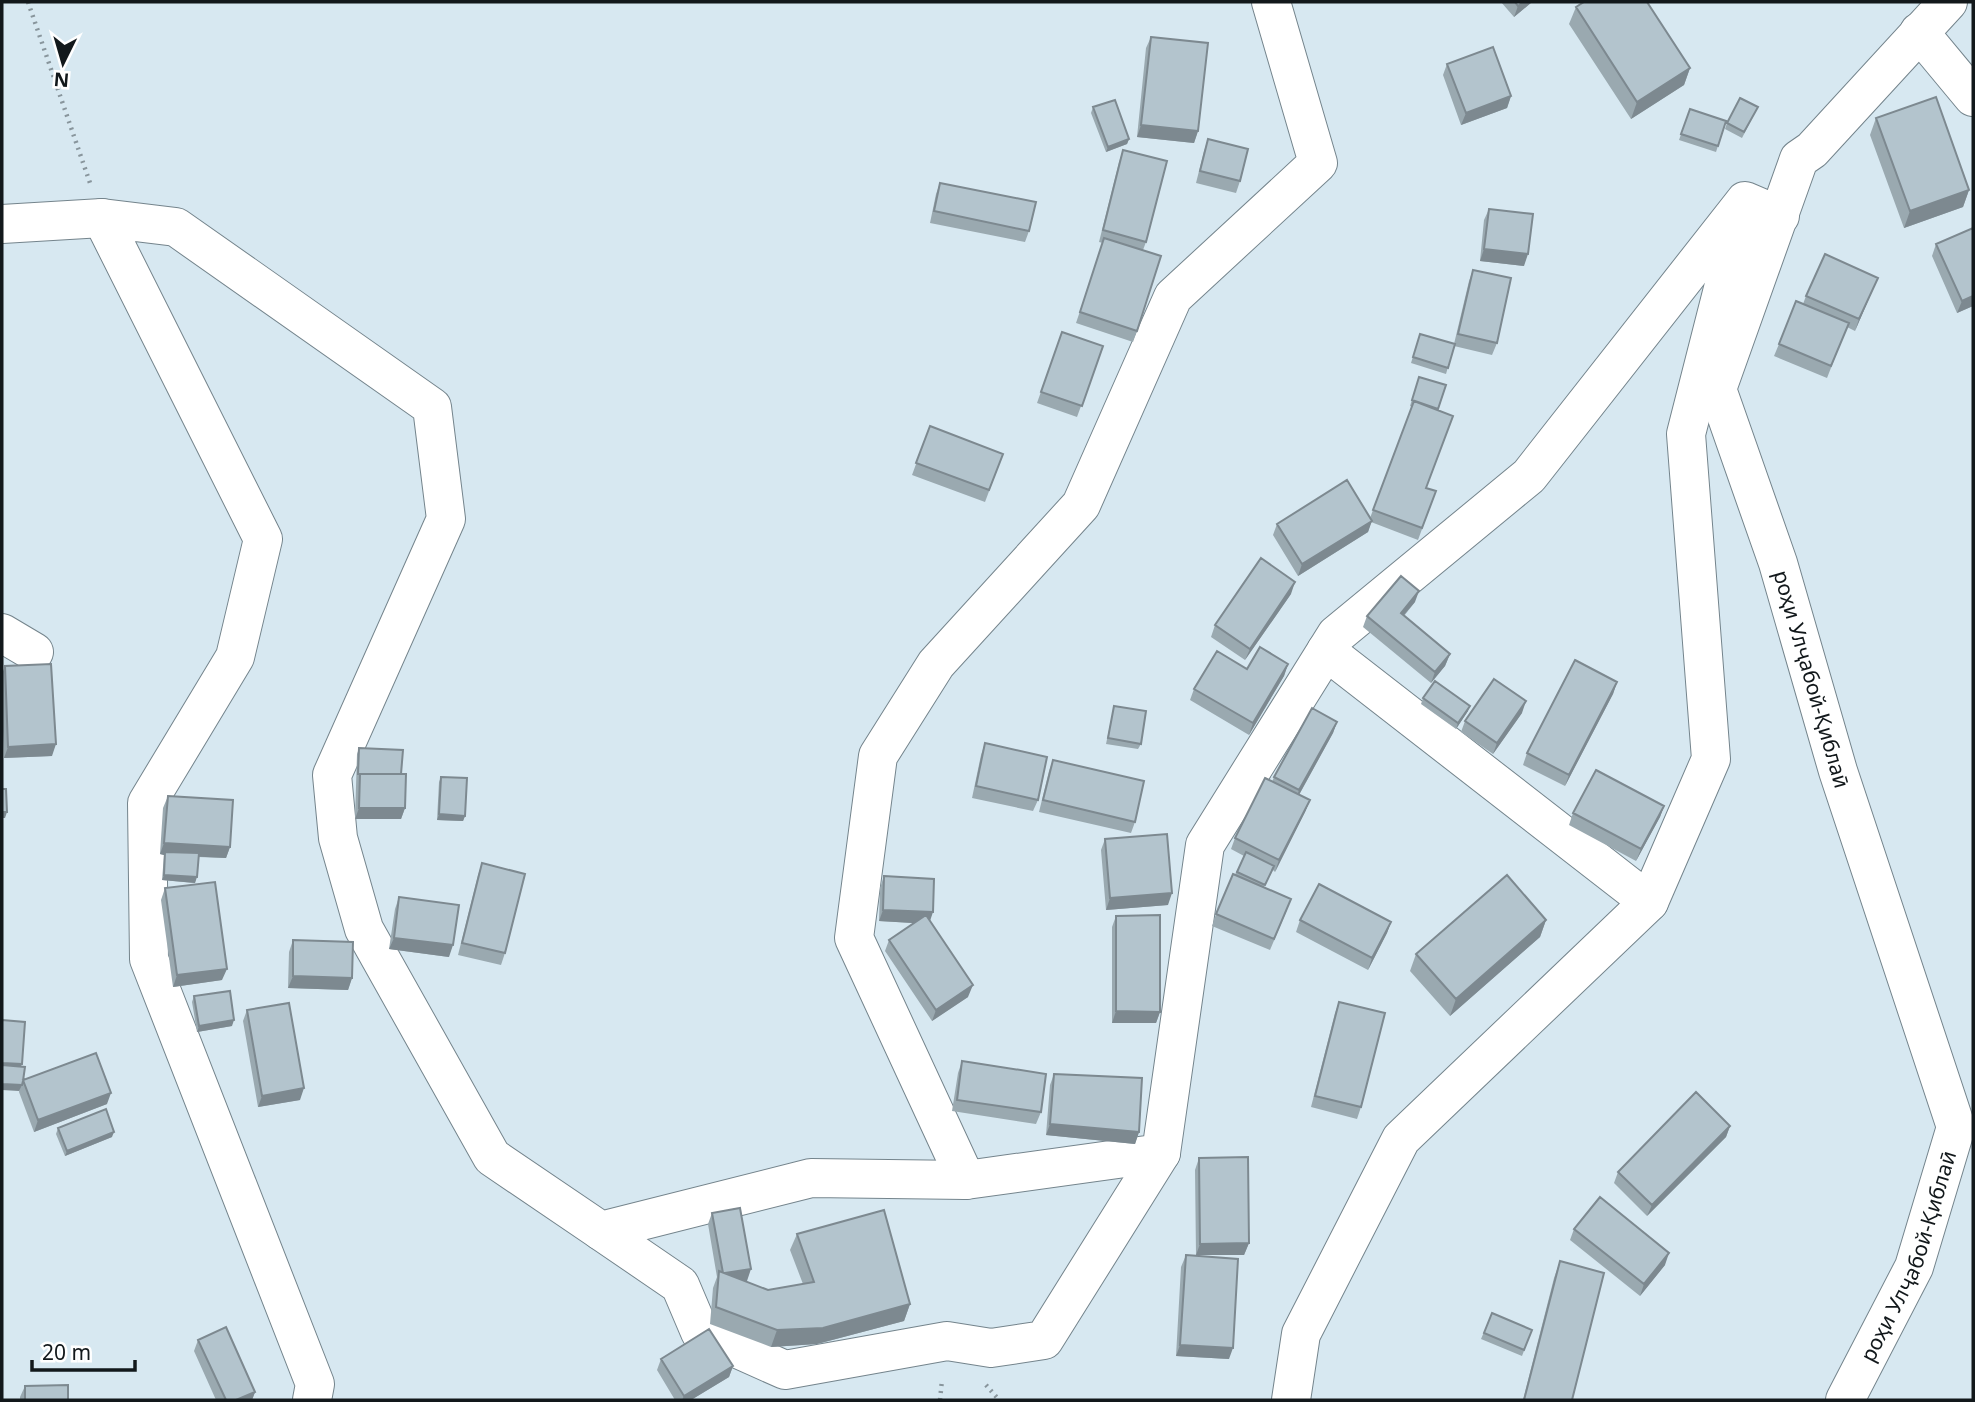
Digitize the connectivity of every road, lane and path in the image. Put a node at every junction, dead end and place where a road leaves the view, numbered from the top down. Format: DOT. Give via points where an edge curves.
graph roads {
  1 [pos="28,2"];
  2 [pos="1271,2"];
  3 [pos="1948,2"];
  4 [pos="1919,32"];
  5 [pos="1973,97"];
  6 [pos="1745,201"];
  7 [pos="1780,216"];
  8 [pos="102,218"];
  9 [pos="2,224"];
  10 [pos="2,633"];
  11 [pos="1326,651"];
  12 [pos="34,652"];
  13 [pos="1649,902"];
  14 [pos="1965,1111"];
  15 [pos="1161,1153"];
  16 [pos="966,1180"];
  17 [pos="601,1231"];
  18 [pos="312,1400"];
  19 [pos="1291,1400"];
  20 [pos="1845,1400"];
  1 -- 8 [label="path"];
  2 -- 16 [label="street" via="1318,163 1173,297 1082,505 936,664 878,755 853,938"];
  3 -- 4 [label="street, роҳи Улҷабой-Қиблаӣ"];
  4 -- 5 [label="street"];
  4 -- 7 [label="street, роҳи Улҷабой-Қиблаӣ" via="1799,159"];
  6 -- 7 [label="street"];
  6 -- 11 [label="street" via="1528,475 1336,635"];
  6 -- 13 [label="street" via="1686,434 1711,759"];
  7 -- 14 [label="street, роҳи Улҷабой-Қиблаӣ" via="1717,389 1778,563 1838,771"];
  8 -- 9 [label="street"];
  8 -- 17 [label="street" via="176,227 432,407 446,519 332,775 338,838 364,929 492,1157"];
  8 -- 18 [label="street" via="263,539 234,657 146,803 149,960 315,1384"];
  10 -- 12 [label="street"];
  11 -- 13 [label="street"];
  11 -- 15 [label="street" via="1205,845"];
  13 -- 19 [label="street" via="1401,1139 1301,1334"];
  14 -- 20 [label="street, роҳи Улҷабой-Қиблаӣ" via="1914,1267"];
  15 -- 16 [label="street"];
  15 -- 17 [label="street" via="1044,1339 991,1348 947,1341 785,1370 701,1332 680,1284"];
  16 -- 17 [label="street" via="811,1178"];
}
